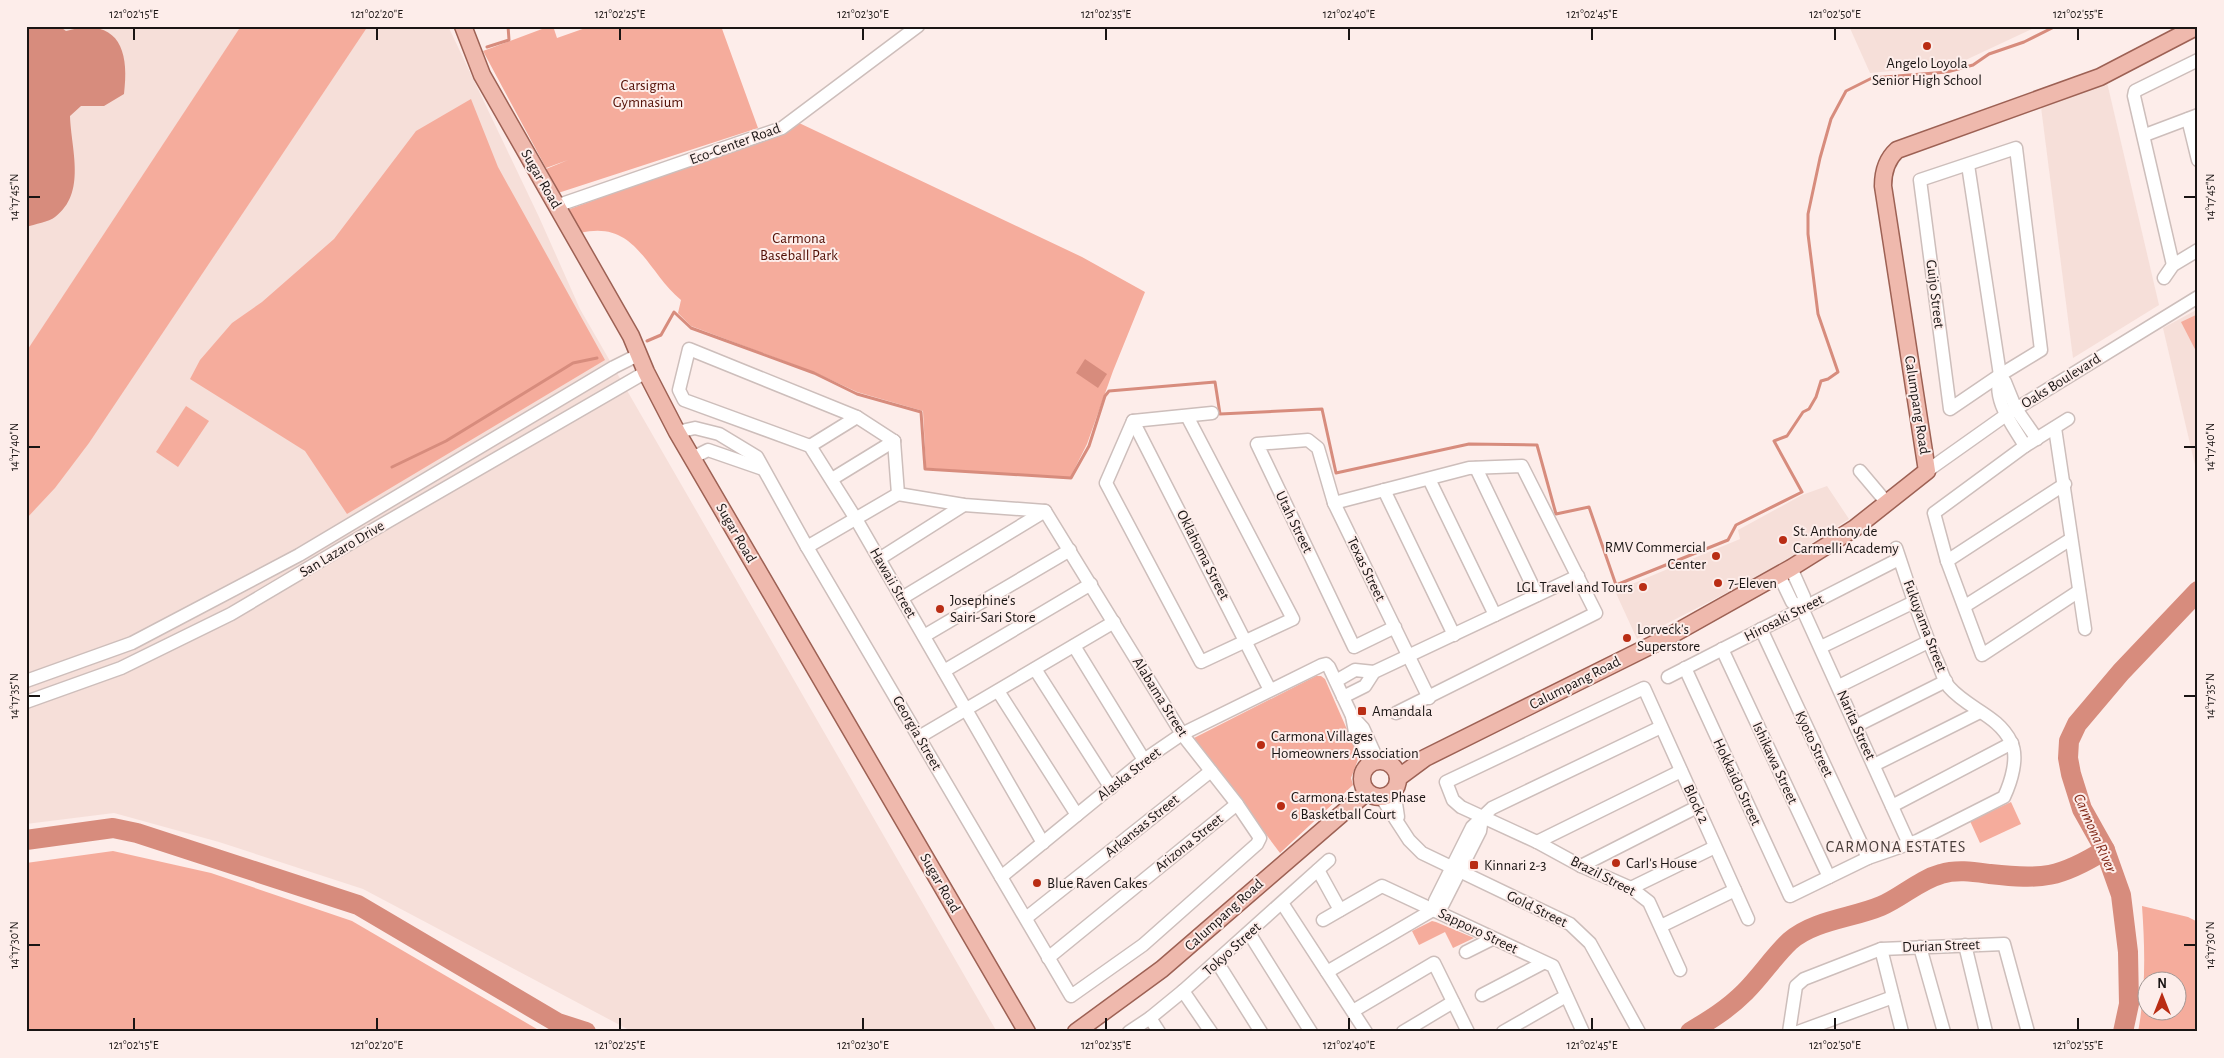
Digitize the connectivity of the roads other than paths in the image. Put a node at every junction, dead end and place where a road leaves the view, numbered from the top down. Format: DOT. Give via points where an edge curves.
graph roads {
  1 [pos="463,26"];
  2 [pos="918,26"];
  3 [pos="2198,26"];
  4 [pos="2198,60"];
  5 [pos="2193,117"];
  6 [pos="2145,136"];
  7 [pos="2198,160"];
  8 [pos="1968,165"];
  9 [pos="556,206"];
  10 [pos="2198,250"];
  11 [pos="2173,265"];
  12 [pos="2164,278"];
  13 [pos="2198,297"];
  14 [pos="638,355"];
  15 [pos="646,372"];
  16 [pos="2000,375"];
  17 [pos="2011,412"];
  18 [pos="1212,413"];
  19 [pos="1187,416"];
  20 [pos="857,417"];
  21 [pos="2068,419"];
  22 [pos="1133,421"];
  23 [pos="2055,428"];
  24 [pos="677,432"];
  25 [pos="2037,439"];
  26 [pos="1308,440"];
  27 [pos="894,441"];
  28 [pos="735,444"];
  29 [pos="810,446"];
  30 [pos="2025,446"];
  31 [pos="692,458"];
  32 [pos="730,458"];
  33 [pos="1476,468"];
  34 [pos="763,469"];
  35 [pos="1860,471"];
  36 [pos="1927,471"];
  37 [pos="832,479"];
  38 [pos="1429,479"];
  39 [pos="2065,484"];
  40 [pos="1384,490"];
  41 [pos="898,494"];
  42 [pos="1334,503"];
  43 [pos="1887,503"];
  44 [pos="964,505"];
  45 [pos="1045,511"];
  46 [pos="856,519"];
  47 [pos="2072,538"];
  48 [pos="807,547"];
  49 [pos="1070,550"];
  50 [pos="1898,553"];
  51 [pos="879,559"];
  52 [pos="1947,561"];
  53 [pos="1785,572"];
  54 [pos="1578,576"];
  55 [pos="1091,584"];
  56 [pos="2079,591"];
  57 [pos="1537,595"];
  58 [pos="902,598"];
  59 [pos="1914,602"];
  60 [pos="1964,606"];
  61 [pos="1802,608"];
  62 [pos="1495,615"];
  63 [pos="1114,622"];
  64 [pos="1395,627"];
  65 [pos="1761,629"];
  66 [pos="2085,629"];
  67 [pos="1454,634"];
  68 [pos="924,636"];
  69 [pos="1247,641"];
  70 [pos="1928,642"];
  71 [pos="1074,646"];
  72 [pos="1821,647"];
  73 [pos="1722,649"];
  74 [pos="1409,656"];
  75 [pos="1685,668"];
  76 [pos="1035,669"];
  77 [pos="944,671"];
  78 [pos="1374,672"];
  79 [pos="1668,677"];
  80 [pos="26,681"];
  81 [pos="1336,681"];
  82 [pos="1946,681"];
  83 [pos="1839,686"];
  84 [pos="1270,690"];
  85 [pos="998,691"];
  86 [pos="1343,697"];
  87 [pos="1428,698"];
  88 [pos="26,702"];
  89 [pos="967,710"];
  90 [pos="1980,712"];
  91 [pos="1396,714"];
  92 [pos="1856,726"];
  93 [pos="1661,727"];
  94 [pos="1182,734"];
  95 [pos="919,737"];
  96 [pos="2012,743"];
  97 [pos="1144,760"];
  98 [pos="1374,763"];
  99 [pos="1874,765"];
  100 [pos="1211,771"];
  101 [pos="1680,771"];
  102 [pos="1446,782"];
  103 [pos="1386,785"];
  104 [pos="1111,788"];
  105 [pos="1237,804"];
  106 [pos="1892,806"];
  107 [pos="1697,807"];
  108 [pos="1077,815"];
  109 [pos="1482,818"];
  110 [pos="1536,842"];
  111 [pos="1043,843"];
  112 [pos="1908,844"];
  113 [pos="1715,847"];
  114 [pos="1868,858"];
  115 [pos="1329,860"];
  116 [pos="1582,866"];
  117 [pos="1318,870"];
  118 [pos="1455,870"];
  119 [pos="1001,877"];
  120 [pos="1829,878"];
  121 [pos="1631,888"];
  122 [pos="1735,890"];
  123 [pos="1282,904"];
  124 [pos="1434,909"];
  125 [pos="1340,910"];
  126 [pos="1026,918"];
  127 [pos="1748,919"];
  128 [pos="1323,920"];
  129 [pos="1661,926"];
  130 [pos="1249,933"];
  131 [pos="1492,939"];
  132 [pos="1965,945"];
  133 [pos="1920,947"];
  134 [pos="1881,949"];
  135 [pos="1466,952"];
  136 [pos="1048,958"];
  137 [pos="1217,962"];
  138 [pos="1543,963"];
  139 [pos="1680,970"];
  140 [pos="1327,972"];
  141 [pos="1183,991"];
  142 [pos="1482,995"];
  143 [pos="1071,996"];
  144 [pos="1566,996"];
  145 [pos="1894,997"];
  146 [pos="1453,1002"];
  147 [pos="1353,1011"];
  148 [pos="1150,1018"];
  149 [pos="1638,1030"];
  150 [pos="1901,1031"];
  151 [pos="1027,1032"];
  152 [pos="1076,1032"];
  153 [pos="1129,1032"];
  154 [pos="1159,1032"];
  155 [pos="1211,1032"];
  156 [pos="1261,1032"];
  157 [pos="1311,1032"];
  158 [pos="1366,1032"];
  159 [pos="1403,1032"];
  160 [pos="1468,1032"];
  161 [pos="1503,1032"];
  162 [pos="1583,1032"];
  163 [pos="1789,1032"];
  164 [pos="1798,1032"];
  165 [pos="1944,1032"];
  166 [pos="1986,1032"];
  167 [pos="2028,1032"];
  1 -- 9 [label="main road, Sugar Road" via="482,75"];
  2 -- 9 [label="street, Eco-Center Road" via="782,128"];
  3 -- 36 [label="main road, Calumpang Road" via="2100,77 1897,150 1891,156 1883,186"];
  4 -- 6 [label="street" via="2135,91"];
  5 -- 6 [label="street"];
  5 -- 7 [label="street"];
  6 -- 11 [label="street"];
  8 -- 16 [label="street"];
  8 -- 16 [label="street" via="2016,148 2041,350"];
  8 -- 16 [label="street, Guijo Street" via="1920,180 1950,409"];
  9 -- 14 [label="main road, Sugar Road" via="632,336"];
  10 -- 11 [label="street"];
  11 -- 12 [label="street"];
  13 -- 17 [label="street, Oaks Boulevard"];
  14 -- 15 [label="main road, Sugar Road"];
  14 -- 80 [label="street, San Lazaro Drive" via="299,555 132,643"];
  15 -- 24 [label="main road, Sugar Road"];
  15 -- 88 [label="street, San Lazaro Drive" via="231,614 121,668"];
  16 -- 17 [label="street" via="1996,386 1998,396"];
  17 -- 25 [label="street"];
  17 -- 30 [label="street"];
  17 -- 36 [label="street, Oaks Boulevard"];
  18 -- 19 [label="street"];
  19 -- 22 [label="street"];
  19 -- 69 [label="street" via="1293,619"];
  20 -- 27 [label="street"];
  20 -- 29 [label="street"];
  20 -- 29 [label="street" via="689,349 679,390 684,400"];
  21 -- 23 [label="street"];
  22 -- 69 [label="street, Oklahoma Street"];
  22 -- 69 [label="street" via="1106,482 1201,662"];
  23 -- 25 [label="street"];
  23 -- 39 [label="street"];
  24 -- 28 [label="street, Georgia Street" via="702,429"];
  24 -- 31 [label="main road, Sugar Road"];
  25 -- 30 [label="street"];
  26 -- 42 [label="street, Texas Street" via="1318,448"];
  26 -- 64 [label="street, Utah Street" via="1256,444 1354,646"];
  27 -- 37 [label="street"];
  27 -- 41 [label="street"];
  28 -- 32 [label="street"];
  28 -- 34 [label="street, Georgia Street" via="757,457"];
  29 -- 37 [label="street, Hawaii Street"];
  30 -- 52 [label="street" via="1934,513"];
  31 -- 32 [label="street" via="708,450"];
  31 -- 151 [label="main road, Sugar Road"];
  32 -- 34 [label="street"];
  33 -- 38 [label="street"];
  33 -- 54 [label="street" via="1522,466"];
  33 -- 57 [label="street"];
  34 -- 48 [label="street, Georgia Street"];
  35 -- 43 [label="street"];
  36 -- 43 [label="main road, Calumpang Road"];
  37 -- 46 [label="street, Hawaii Street"];
  38 -- 40 [label="street"];
  38 -- 62 [label="street"];
  39 -- 47 [label="street"];
  39 -- 52 [label="street"];
  40 -- 42 [label="street"];
  40 -- 67 [label="street"];
  41 -- 44 [label="street"];
  41 -- 46 [label="street"];
  42 -- 64 [label="street, Texas Street"];
  43 -- 53 [label="main road, Calumpang Road" via="1855,528"];
  44 -- 45 [label="street"];
  44 -- 51 [label="street"];
  45 -- 49 [label="street, Alabama Street"];
  45 -- 58 [label="street"];
  46 -- 48 [label="street"];
  46 -- 51 [label="street, Hawaii Street"];
  47 -- 56 [label="street"];
  47 -- 60 [label="street"];
  48 -- 95 [label="street, Georgia Street"];
  49 -- 55 [label="street, Alabama Street"];
  49 -- 68 [label="street"];
  50 -- 59 [label="street, Fukuyama Street"];
  50 -- 61 [label="street, Hirosaki Street"];
  51 -- 58 [label="street, Hawaii Street"];
  52 -- 60 [label="street"];
  53 -- 61 [label="street, Narita Street" via="1792,602"];
  53 -- 103 [label="main road, Calumpang Road" via="1668,637 1425,758"];
  54 -- 57 [label="street"];
  54 -- 87 [label="street" via="1596,613"];
  55 -- 63 [label="street, Alabama Street"];
  55 -- 77 [label="street"];
  56 -- 60 [label="street" via="1982,655"];
  56 -- 66 [label="street"];
  57 -- 62 [label="street"];
  58 -- 68 [label="street, Hawaii Street"];
  59 -- 70 [label="street, Fukuyama Street"];
  59 -- 72 [label="street"];
  61 -- 65 [label="street, Hirosaki Street"];
  61 -- 72 [label="street, Narita Street"];
  62 -- 67 [label="street"];
  63 -- 71 [label="street"];
  63 -- 94 [label="street, Alabama Street"];
  64 -- 74 [label="street, Texas Street"];
  65 -- 73 [label="street, Hirosaki Street"];
  65 -- 114 [label="street, Kyoto Street"];
  67 -- 74 [label="street"];
  68 -- 77 [label="street, Hawaii Street"];
  69 -- 84 [label="street, Oklahoma Street"];
  70 -- 82 [label="street, Fukuyama Street"];
  70 -- 83 [label="street"];
  71 -- 76 [label="street"];
  71 -- 97 [label="street"];
  72 -- 83 [label="street, Narita Street"];
  73 -- 75 [label="street, Hirosaki Street"];
  73 -- 120 [label="street, Ishikawa Street"];
  74 -- 78 [label="street"];
  74 -- 87 [label="street, Texas Street"];
  75 -- 79 [label="street, Hirosaki Street"];
  75 -- 120 [label="street, Hokkaido Street" via="1790,896"];
  76 -- 85 [label="street"];
  76 -- 104 [label="street"];
  77 -- 89 [label="street, Hawaii Street"];
  78 -- 81 [label="street" via="1355,670"];
  78 -- 86 [label="street" via="1365,686"];
  81 -- 84 [label="street, Alaska Street" via="1326,664"];
  81 -- 86 [label="street, Alaska Street"];
  82 -- 90 [label="street, Fukuyama Street"];
  82 -- 92 [label="street"];
  83 -- 92 [label="street, Narita Street"];
  84 -- 94 [label="street, Alaska Street"];
  85 -- 89 [label="street"];
  85 -- 108 [label="street"];
  86 -- 98 [label="street, Alaska Street" via="1355,732"];
  87 -- 91 [label="street"];
  89 -- 95 [label="street"];
  89 -- 111 [label="street, Hawaii Street"];
  90 -- 96 [label="street, Fukuyama Street" via="1999,723"];
  90 -- 99 [label="street"];
  92 -- 99 [label="street, Narita Street"];
  93 -- 101 [label="street, Block 2"];
  93 -- 102 [label="street, Block 2" via="1644,688"];
  93 -- 109 [label="street" via="1492,808"];
  94 -- 97 [label="street, Alaska Street"];
  94 -- 100 [label="street, Alabama Street"];
  95 -- 119 [label="street, Georgia Street"];
  96 -- 106 [label="street"];
  96 -- 112 [label="street" via="2011,783 2004,797"];
  97 -- 104 [label="street, Alaska Street"];
  98 -- 103 [label="main road" via="1384,762"];
  98 -- 103 [label="main road" via="1364,770 1363,785"];
  99 -- 106 [label="street, Narita Street"];
  100 -- 105 [label="street, Alabama Street"];
  100 -- 126 [label="street, Arkansas Street"];
  101 -- 107 [label="street, Block 2"];
  101 -- 110 [label="street"];
  102 -- 109 [label="street, Brazil Street" via="1453,800"];
  103 -- 118 [label="street, Gold Street" via="1400,824 1416,848"];
  103 -- 152 [label="main road, Calumpang Road" via="1162,969"];
  104 -- 108 [label="street, Alaska Street"];
  105 -- 136 [label="street, Arizona Street"];
  105 -- 143 [label="street, Alabama Street" via="1258,833 1257,844 1144,945"];
  106 -- 112 [label="street, Narita Street"];
  107 -- 113 [label="street, Block 2"];
  107 -- 116 [label="street"];
  108 -- 111 [label="street, Alaska Street"];
  109 -- 110 [label="street, Brazil Street"];
  109 -- 118 [label="street" via="1472,827"];
  110 -- 116 [label="street, Brazil Street"];
  111 -- 119 [label="street, Alaska Street"];
  112 -- 114 [label="street"];
  113 -- 121 [label="street"];
  113 -- 122 [label="street, Block 2"];
  114 -- 120 [label="street"];
  115 -- 117 [label="street, Tokyo Street"];
  116 -- 121 [label="street, Brazil Street"];
  117 -- 123 [label="street, Tokyo Street"];
  117 -- 125 [label="street"];
  118 -- 124 [label="street" via="1435,901"];
  118 -- 149 [label="street, Gold Street" via="1578,930 1590,943"];
  119 -- 126 [label="street, Georgia Street"];
  121 -- 129 [label="street, Brazil Street" via="1648,902"];
  122 -- 127 [label="street, Block 2"];
  122 -- 129 [label="street"];
  123 -- 130 [label="street, Tokyo Street"];
  123 -- 140 [label="street"];
  124 -- 125 [label="street, Sapporo Street" via="1382,886"];
  124 -- 131 [label="street, Sapporo Street"];
  124 -- 140 [label="street"];
  125 -- 128 [label="street, Sapporo Street"];
  126 -- 136 [label="street, Georgia Street"];
  129 -- 139 [label="street, Brazil Street"];
  130 -- 137 [label="street, Tokyo Street"];
  130 -- 157 [label="street"];
  131 -- 135 [label="street"];
  131 -- 138 [label="street, Sapporo Street"];
  132 -- 133 [label="street, Durian Street"];
  132 -- 166 [label="street"];
  132 -- 167 [label="street, Durian Street" via="2004,944"];
  133 -- 134 [label="street, Durian Street"];
  133 -- 165 [label="street"];
  134 -- 145 [label="street"];
  134 -- 163 [label="street, Durian Street" via="1804,979 1796,986"];
  136 -- 143 [label="street, Georgia Street"];
  137 -- 141 [label="street, Tokyo Street"];
  137 -- 156 [label="street"];
  138 -- 142 [label="street"];
  138 -- 144 [label="street, Sapporo Street" via="1553,966"];
  140 -- 147 [label="street"];
  141 -- 148 [label="street, Tokyo Street"];
  141 -- 155 [label="street"];
  144 -- 161 [label="street"];
  144 -- 162 [label="street, Sapporo Street"];
  145 -- 150 [label="street"];
  145 -- 164 [label="street"];
  146 -- 147 [label="street" via="1434,963"];
  146 -- 159 [label="street"];
  146 -- 160 [label="street"];
  147 -- 158 [label="street"];
  148 -- 153 [label="street, Tokyo Street"];
  148 -- 154 [label="street"];
}
